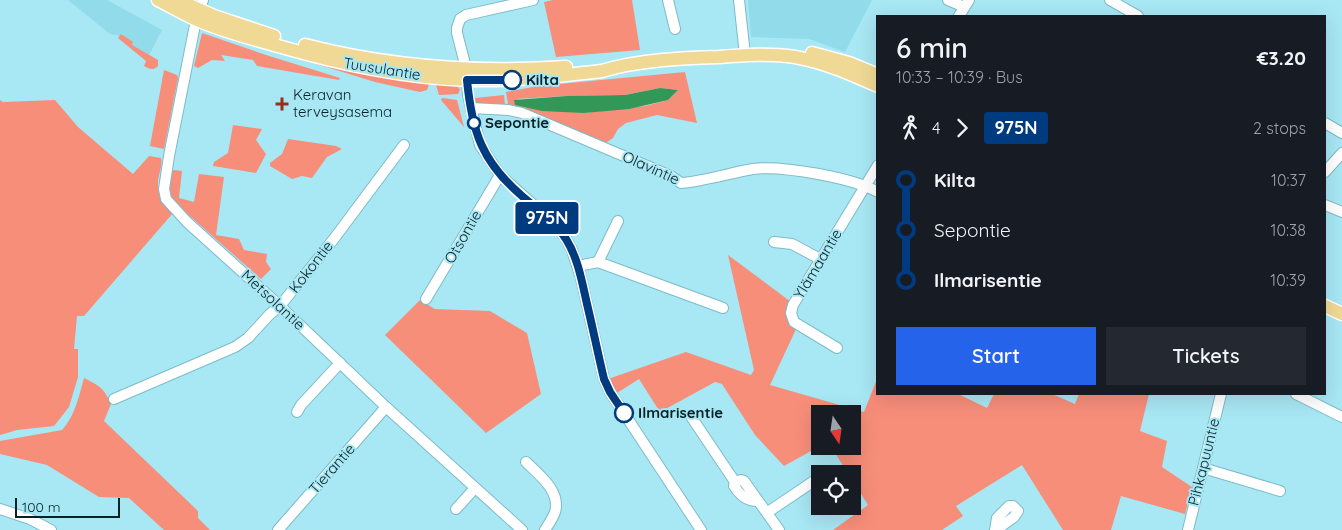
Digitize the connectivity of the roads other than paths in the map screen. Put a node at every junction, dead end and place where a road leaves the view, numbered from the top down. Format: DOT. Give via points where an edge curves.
graph roads {
  1 [pos="158,0"];
  2 [pos="178,0"];
  3 [pos="533,0"];
  4 [pos="668,0"];
  5 [pos="738,0"];
  6 [pos="948,0"];
  7 [pos="1110,0"];
  8 [pos="199,10"];
  9 [pos="964,10"];
  10 [pos="1136,15"];
  11 [pos="675,29"];
  12 [pos="744,51"];
  13 [pos="466,74"];
  14 [pos="876,74"];
  15 [pos="876,85"];
  16 [pos="471,108"];
  17 [pos="1326,124"];
  18 [pos="1342,133"];
  19 [pos="404,145"];
  20 [pos="1342,153"];
  21 [pos="876,168"];
  22 [pos="1326,171"];
  23 [pos="500,176"];
  24 [pos="866,185"];
  25 [pos="876,191"];
  26 [pos="1326,205"];
  27 [pos="1342,212"];
  28 [pos="618,221"];
  29 [pos="774,242"];
  30 [pos="820,259"];
  31 [pos="598,262"];
  32 [pos="578,266"];
  33 [pos="426,299"];
  34 [pos="280,306"];
  35 [pos="1326,306"];
  36 [pos="723,308"];
  37 [pos="1342,314"];
  38 [pos="836,348"];
  39 [pos="340,363"];
  40 [pos="1221,395"];
  41 [pos="1298,395"];
  42 [pos="114,399"];
  43 [pos="386,407"];
  44 [pos="297,412"];
  45 [pos="1342,417"];
  46 [pos="692,418"];
  47 [pos="526,462"];
  48 [pos="1203,468"];
  49 [pos="811,483"];
  50 [pos="475,488"];
  51 [pos="1280,491"];
  52 [pos="456,508"];
  53 [pos="0,509"];
  54 [pos="768,512"];
  55 [pos="51,530"];
  56 [pos="278,530"];
  57 [pos="522,530"];
  58 [pos="544,530"];
  59 [pos="702,530"];
  60 [pos="779,530"];
  61 [pos="1188,530"];
  1 -- 8 [label="main road, Tuusulantie"];
  2 -- 8 [label="main road, Tuusulantie"];
  3 -- 13 [label="street" via="460,19 457,33"];
  4 -- 11 [label="street"];
  5 -- 12 [label="street"];
  6 -- 9 [label="street"];
  7 -- 10 [label="street"];
  8 -- 13 [label="main road, Tuusulantie" via="307,46"];
  8 -- 34 [label="street, Metsolantie" via="164,194 181,216"];
  12 -- 13 [label="main road, Tuusulantie" via="616,67 602,65"];
  12 -- 14 [label="main road, Tuusulantie" via="796,49"];
  12 -- 15 [label="main road, Tuusulantie" via="809,60"];
  13 -- 16 [label="street"];
  16 -- 23 [label="street" via="480,145"];
  16 -- 24 [label="street, Olavintie" via="522,113 681,183 755,169 799,171"];
  17 -- 18 [label="street"];
  19 -- 34 [label="street, Kokontie"];
  20 -- 22 [label="street"];
  21 -- 24 [label="street, Ylämaantie"];
  23 -- 32 [label="street" via="565,237"];
  23 -- 33 [label="street, Otsontie"];
  24 -- 25 [label="street, Olavintie"];
  24 -- 30 [label="street, Ylämaantie"];
  26 -- 27 [label="street"];
  28 -- 31 [label="street"];
  29 -- 30 [label="street" via="792,244"];
  30 -- 38 [label="street, Ylämaantie" via="791,313 794,322"];
  31 -- 32 [label="street"];
  31 -- 36 [label="street"];
  32 -- 59 [label="street" via="604,379 610,392"];
  34 -- 39 [label="street, Metsolantie"];
  34 -- 42 [label="street, Kokontie" via="235,347"];
  35 -- 37 [label="main road"];
  39 -- 43 [label="street, Metsolantie"];
  39 -- 44 [label="street"];
  40 -- 48 [label="street, Pihkapuuntie"];
  41 -- 45 [label="street"];
  43 -- 50 [label="street, Metsolantie"];
  43 -- 56 [label="street, Tierantie"];
  46 -- 54 [label="street" via="735,482 744,481"];
  47 -- 58 [label="street" via="552,488 556,501 555,514"];
  48 -- 51 [label="street"];
  48 -- 61 [label="street, Pihkapuuntie"];
  49 -- 54 [label="street"];
  50 -- 52 [label="street"];
  50 -- 57 [label="street, Metsolantie"];
  53 -- 55 [label="street"];
  54 -- 60 [label="street"];
}
